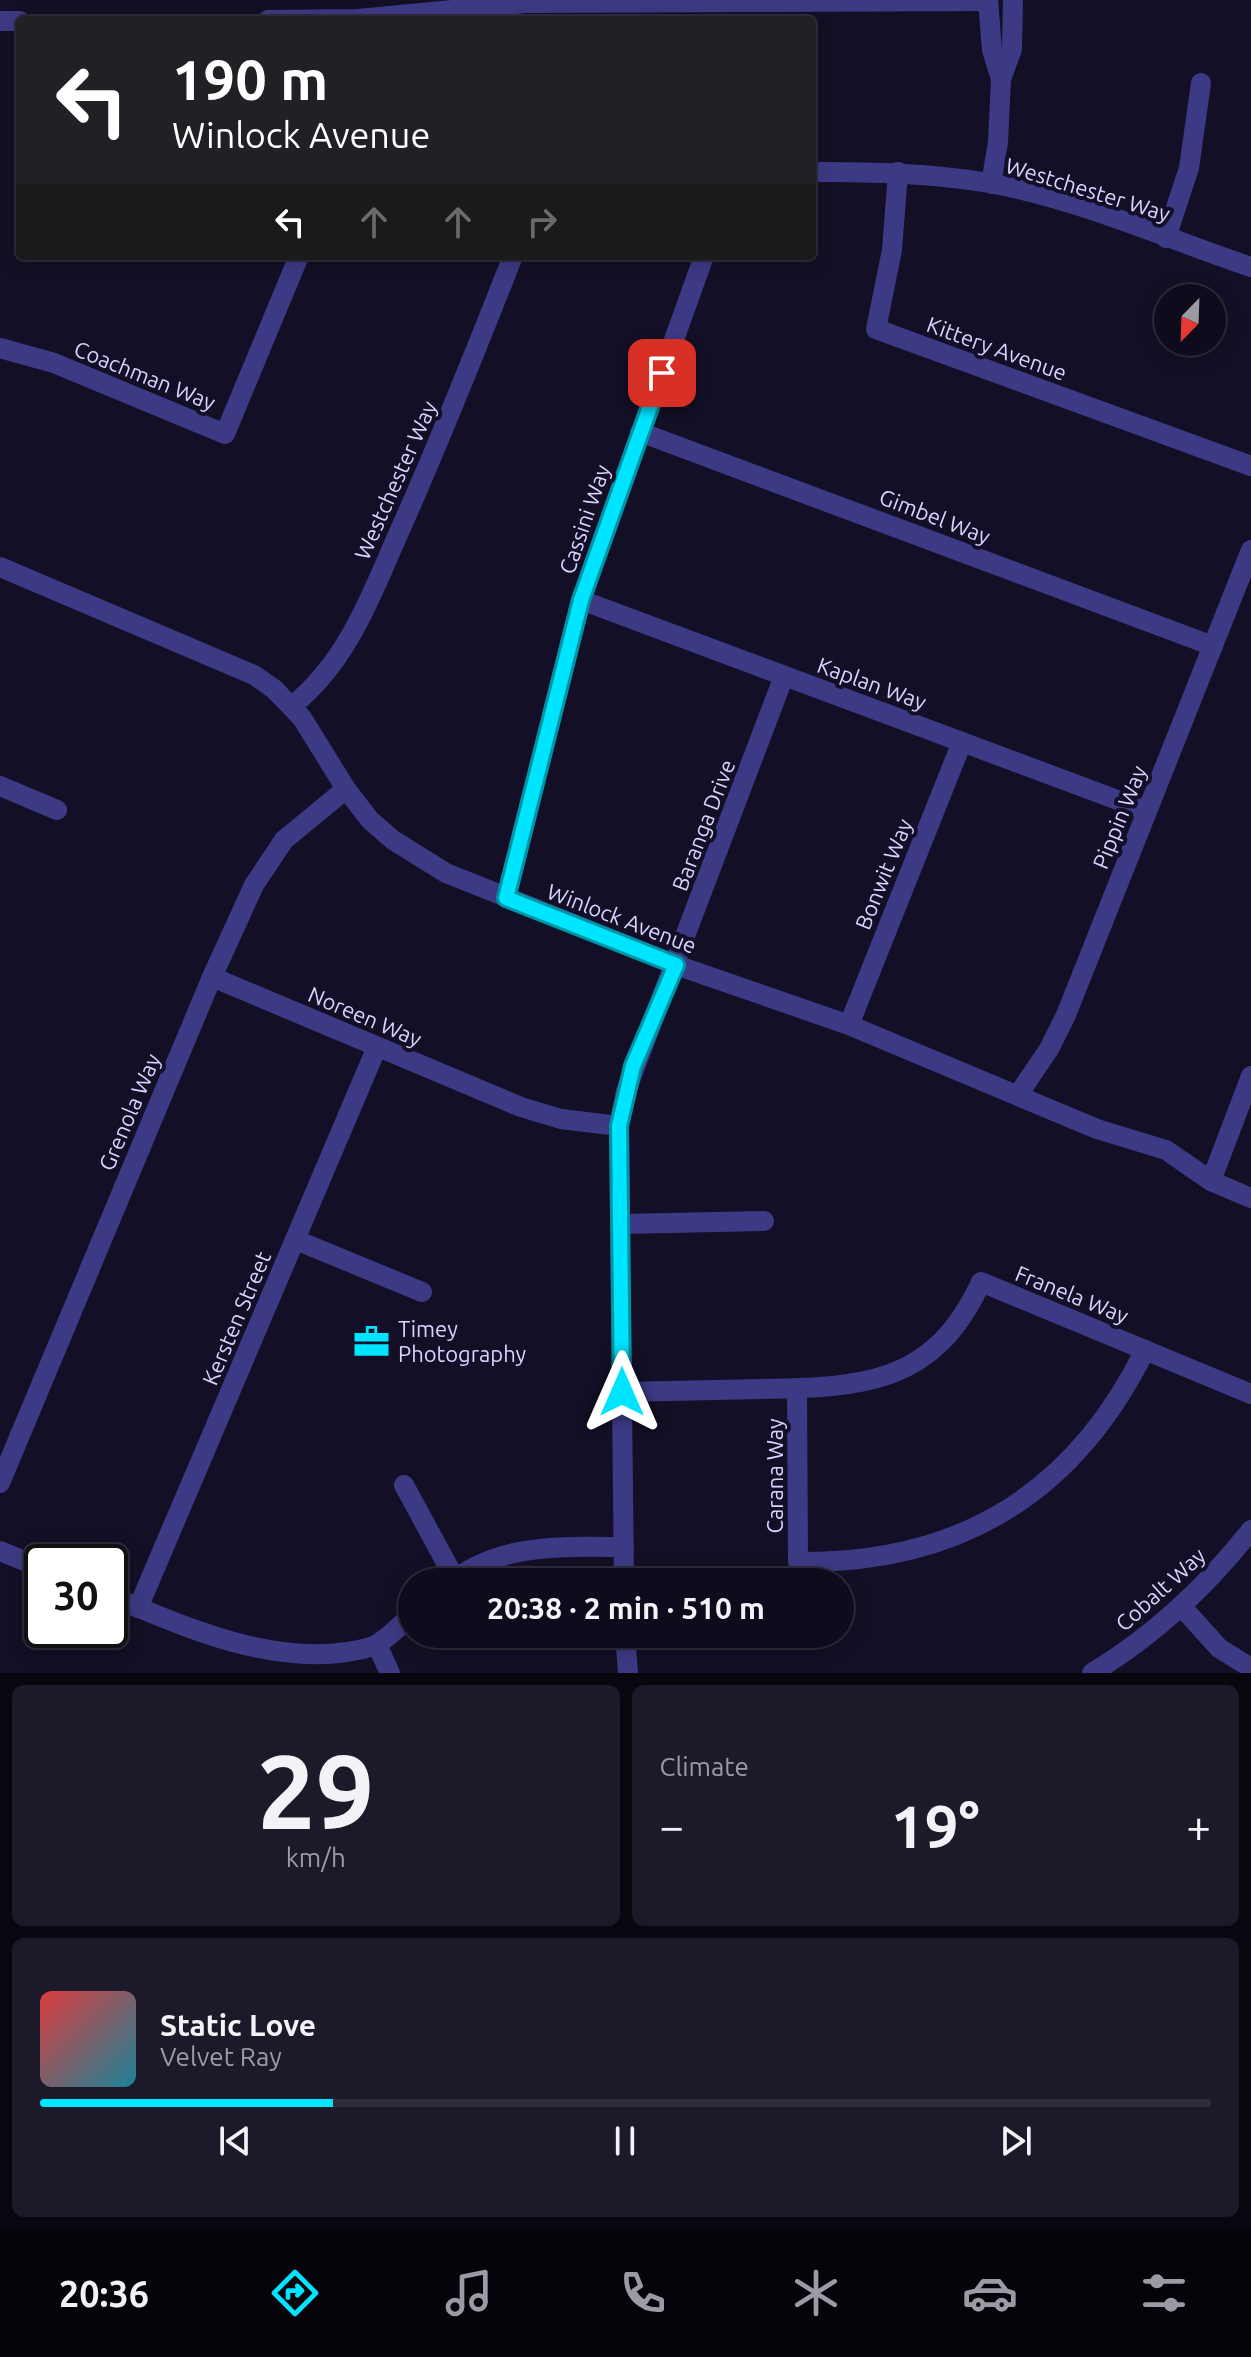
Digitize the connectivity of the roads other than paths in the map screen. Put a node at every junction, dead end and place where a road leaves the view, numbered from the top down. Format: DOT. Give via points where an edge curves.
graph roads {
  1 [pos="1013,0"];
  2 [pos="988,1"];
  3 [pos="397,16"];
  4 [pos="1001,79"];
  5 [pos="1201,83"];
  6 [pos="816,172"];
  7 [pos="898,172"];
  8 [pos="991,184"];
  9 [pos="1166,238"];
  10 [pos="297,260"];
  11 [pos="511,260"];
  12 [pos="703,260"];
  13 [pos="1251,267"];
  14 [pos="0,348"];
  15 [pos="640,432"];
  16 [pos="1251,466"];
  17 [pos="1251,550"];
  18 [pos="0,567"];
  19 [pos="581,600"];
  20 [pos="1213,646"];
  21 [pos="784,676"];
  22 [pos="292,706"];
  23 [pos="962,742"];
  24 [pos="0,786"];
  25 [pos="346,789"];
  26 [pos="57,810"];
  27 [pos="1147,811"];
  28 [pos="506,898"];
  29 [pos="676,965"];
  30 [pos="212,977"];
  31 [pos="849,1025"];
  32 [pos="377,1047"];
  33 [pos="1251,1076"];
  34 [pos="1018,1095"];
  35 [pos="619,1126"];
  36 [pos="1211,1181"];
  37 [pos="1251,1198"];
  38 [pos="764,1221"];
  39 [pos="621,1224"];
  40 [pos="296,1240"];
  41 [pos="422,1292"];
  42 [pos="1145,1350"];
  43 [pos="797,1388"];
  44 [pos="622,1392"];
  45 [pos="1251,1394"];
  46 [pos="0,1483"];
  47 [pos="404,1485"];
  48 [pos="1251,1530"];
  49 [pos="624,1547"];
  50 [pos="0,1551"];
  51 [pos="24,1561"];
  52 [pos="447,1568"];
  53 [pos="476,1568"];
  54 [pos="624,1568"];
  55 [pos="128,1604"];
  56 [pos="1182,1607"];
  57 [pos="138,1608"];
  58 [pos="398,1627"];
  59 [pos="377,1645"];
  60 [pos="626,1648"];
  61 [pos="1251,1668"];
  62 [pos="390,1673"];
  63 [pos="628,1673"];
  64 [pos="1092,1673"];
  1 -- 4 [label="street" via="1012,49"];
  2 -- 3 [label="street" via="525,3"];
  2 -- 4 [label="street" via="992,50"];
  4 -- 8 [label="street"];
  5 -- 9 [label="street" via="1191,158"];
  6 -- 7 [label="street, Westchester Way"];
  7 -- 8 [label="street, Westchester Way"];
  7 -- 16 [label="street, Kittery Avenue" via="892,250 876,329"];
  8 -- 9 [label="street, Westchester Way"];
  9 -- 13 [label="street, Westchester Way"];
  10 -- 14 [label="street, Coachman Way" via="225,434 54,363"];
  11 -- 22 [label="street, Westchester Way" via="456,403 354,632 330,670"];
  12 -- 15 [label="street, Cassini Way"];
  15 -- 19 [label="street, Cassini Way"];
  15 -- 20 [label="street, Gimbel Way"];
  17 -- 20 [label="street, Pippin Way"];
  18 -- 22 [label="street, Winlock Avenue" via="233,663"];
  19 -- 21 [label="street, Kaplan Way"];
  19 -- 28 [label="street, Cassini Way"];
  20 -- 27 [label="street, Pippin Way"];
  21 -- 23 [label="street, Kaplan Way"];
  21 -- 29 [label="street, Baranga Drive"];
  22 -- 25 [label="street, Winlock Avenue"];
  23 -- 27 [label="street, Kaplan Way"];
  23 -- 31 [label="street, Bonwit Way"];
  24 -- 26 [label="street"];
  25 -- 28 [label="street, Winlock Avenue" via="370,820 418,858"];
  25 -- 30 [label="street, Grenola Way" via="284,840 254,885"];
  27 -- 34 [label="street, Pippin Way" via="1066,1015"];
  28 -- 29 [label="street, Winlock Avenue"];
  29 -- 31 [label="street, Winlock Avenue"];
  29 -- 35 [label="street, Baranga Drive" via="633,1066"];
  30 -- 32 [label="street, Noreen Way"];
  30 -- 46 [label="street, Grenola Way"];
  31 -- 34 [label="street, Winlock Avenue"];
  32 -- 35 [label="street, Noreen Way" via="499,1099 561,1119"];
  32 -- 40 [label="street, Kersten Street"];
  33 -- 36 [label="street"];
  34 -- 36 [label="street, Winlock Avenue" via="1097,1129 1166,1150"];
  35 -- 39 [label="street, Baranga Drive"];
  36 -- 37 [label="street, Winlock Avenue"];
  38 -- 39 [label="street"];
  39 -- 44 [label="street, Baranga Drive"];
  40 -- 41 [label="street"];
  40 -- 57 [label="street, Kersten Street"];
  42 -- 43 [label="street, Franela Way" via="981,1282 958,1323 905,1368 862,1384"];
  42 -- 43 [label="street, Carana Way" via="1101,1425 1033,1493 948,1540 865,1560 798,1562"];
  42 -- 45 [label="street, Franela Way"];
  43 -- 44 [label="street, Franela Way"];
  44 -- 49 [label="street, Baranga Drive"];
  47 -- 52 [label="street"];
  48 -- 56 [label="street, Cobalt Way"];
  49 -- 53 [label="street" via="527,1549"];
  49 -- 54 [label="street, Baranga Drive"];
  50 -- 51 [label="street"];
  55 -- 57 [label="street"];
  56 -- 61 [label="street" via="1219,1648"];
  56 -- 64 [label="street, Cobalt Way"];
  57 -- 59 [label="street" via="225,1644 286,1658 333,1656"];
  58 -- 59 [label="street"];
  59 -- 62 [label="street"];
  60 -- 63 [label="street"];
}
